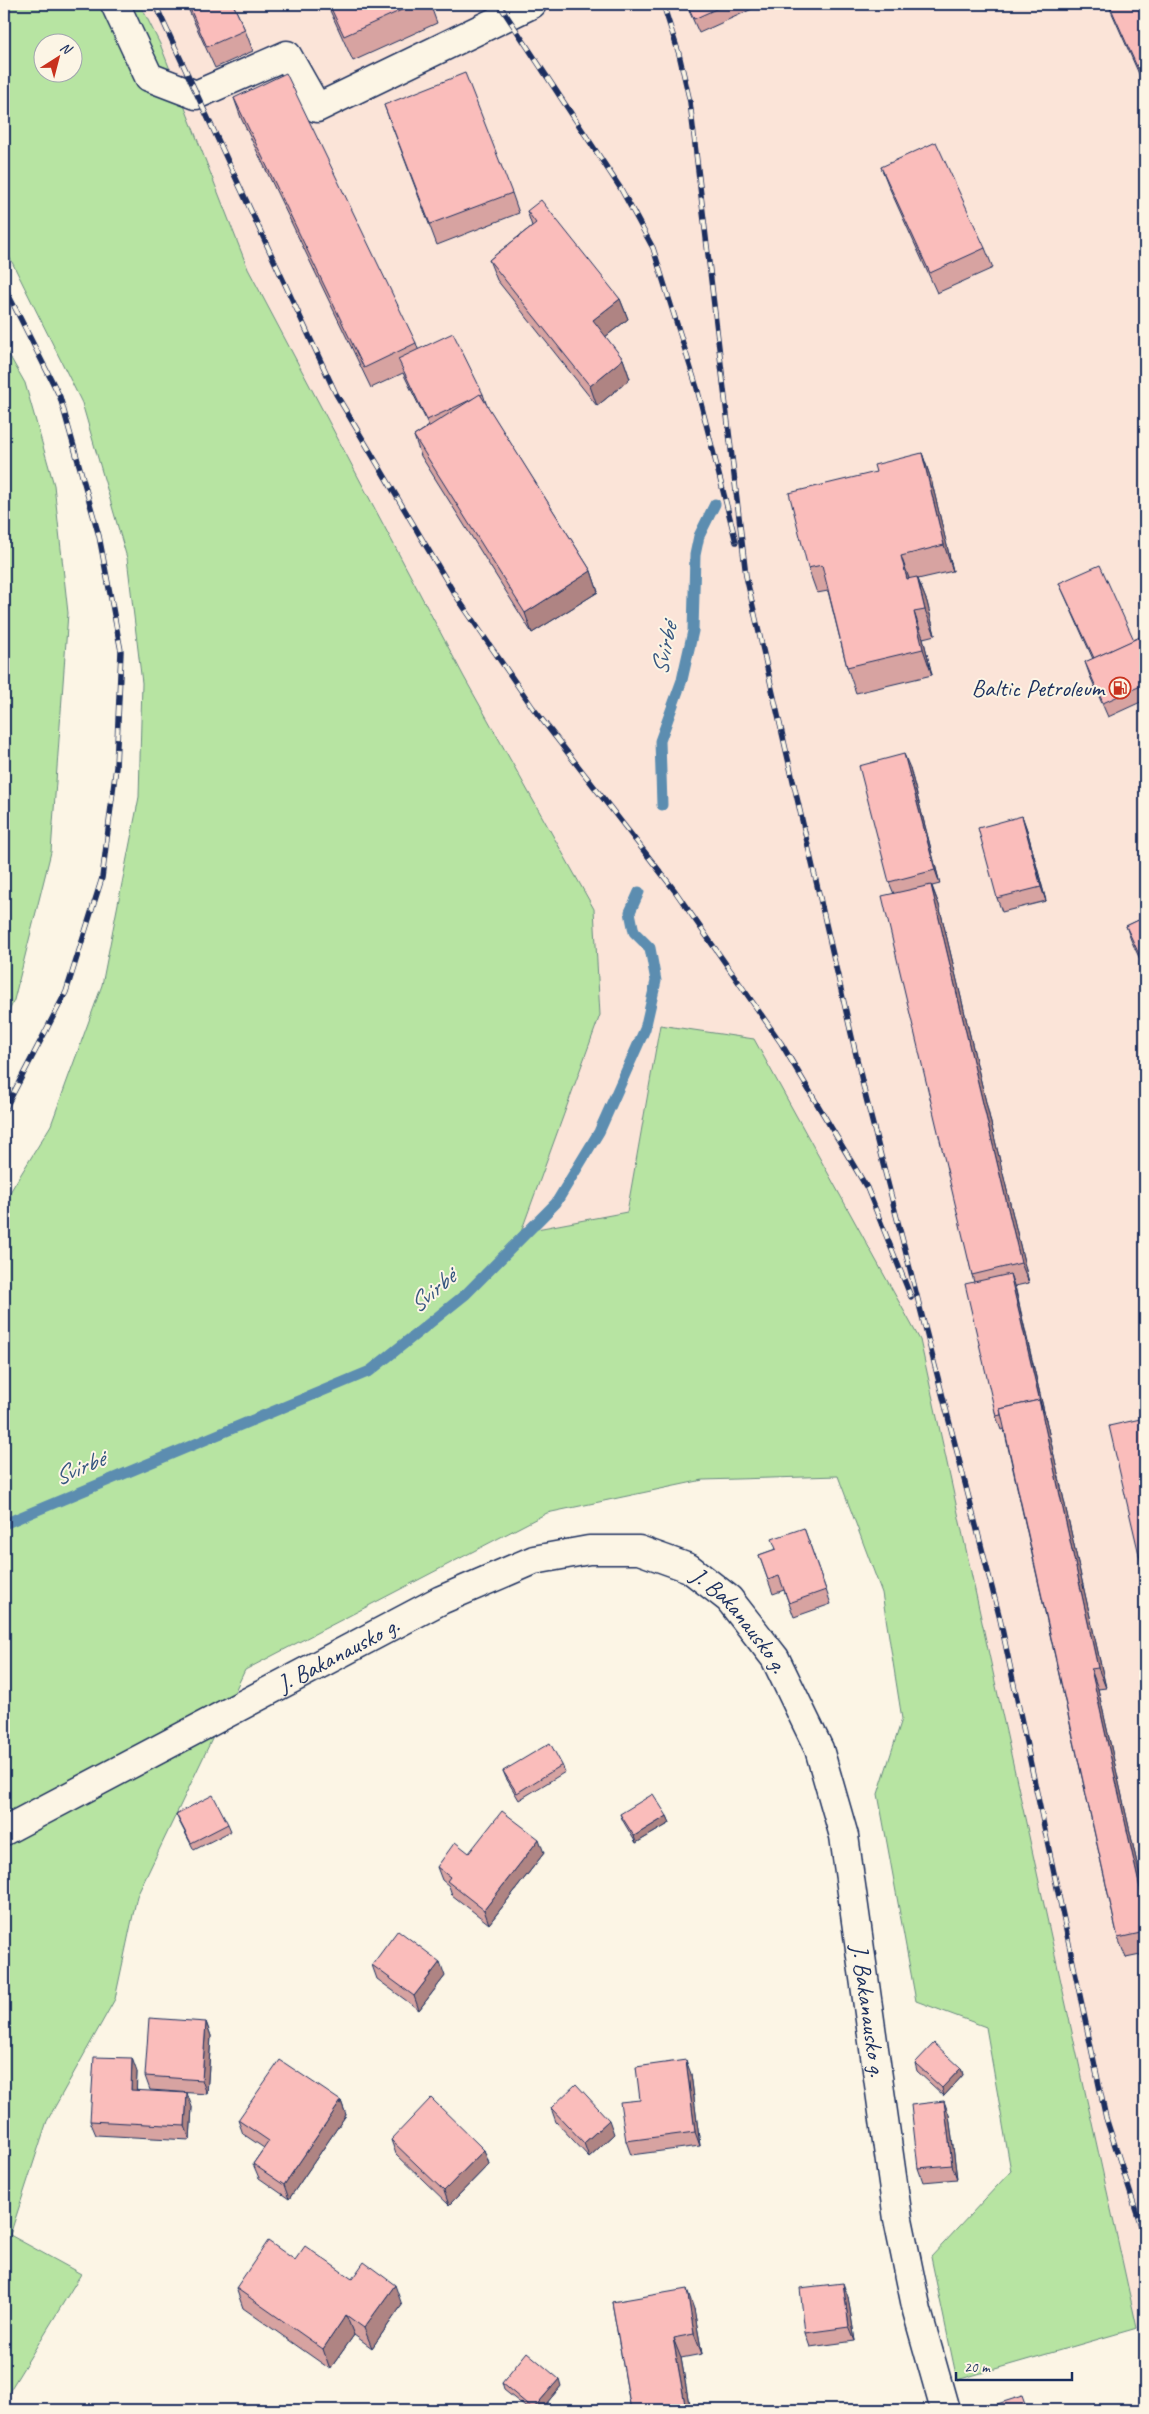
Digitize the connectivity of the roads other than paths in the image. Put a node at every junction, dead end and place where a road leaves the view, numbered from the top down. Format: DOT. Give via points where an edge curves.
graph roads {
  1 [pos="115,4"];
  2 [pos="532,4"];
  3 [pos="4,1831"];
  4 [pos="945,2410"];
  1 -- 2 [label="street" via="149,77 196,95 287,56 317,108"];
  3 -- 4 [label="street, J. Bakanausko g." via="441,1600 534,1560 589,1550 639,1550 689,1568 729,1599 775,1658 819,1748 844,1836 898,2219 917,2311"];
}
